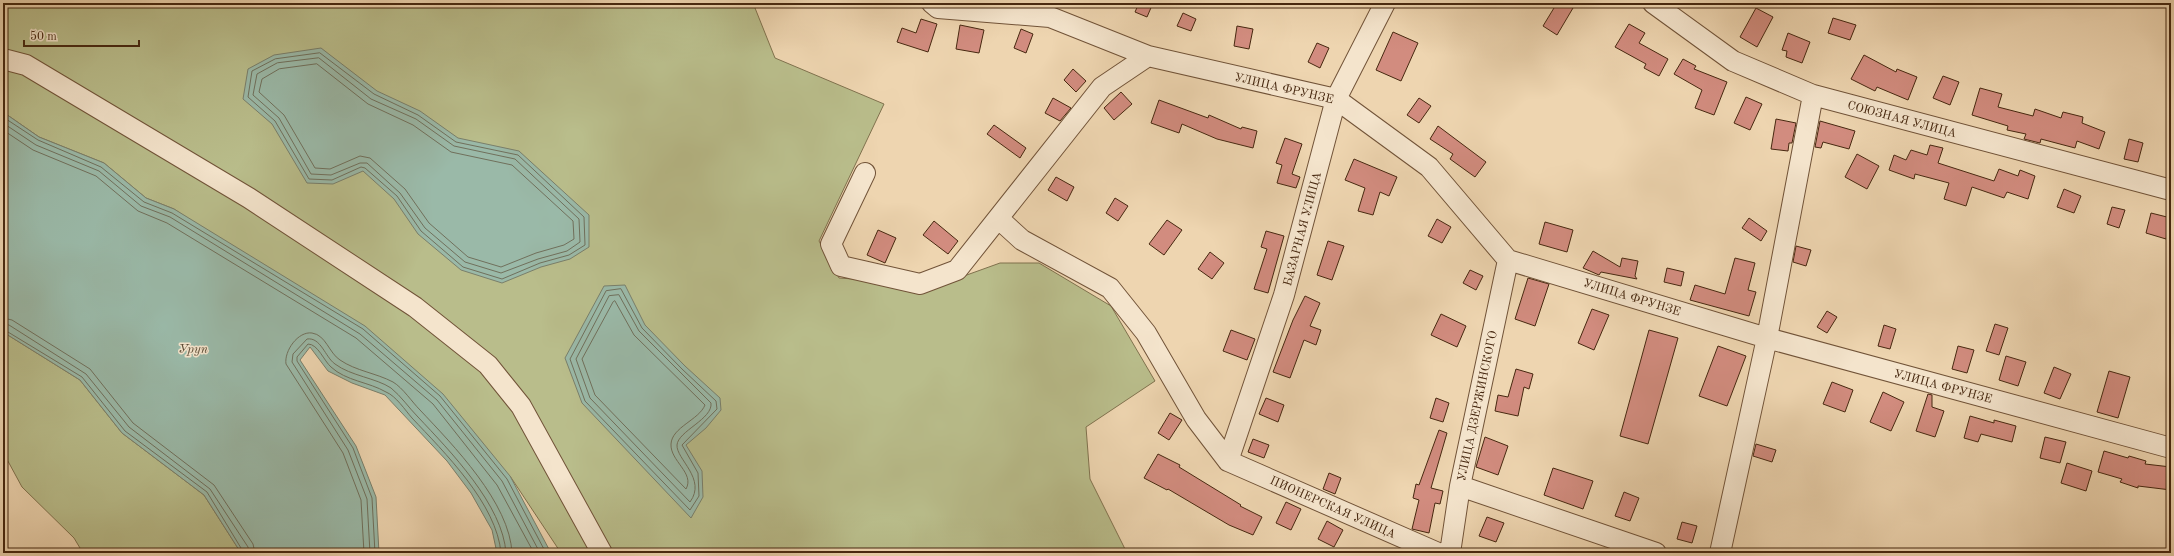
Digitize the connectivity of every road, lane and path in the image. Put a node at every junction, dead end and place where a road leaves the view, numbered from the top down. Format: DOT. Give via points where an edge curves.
graph roads {
  1 [pos="932,3"];
  2 [pos="1386,3"];
  3 [pos="1653,3"];
  4 [pos="1148,56"];
  5 [pos="3,59"];
  6 [pos="1813,96"];
  7 [pos="1336,99"];
  8 [pos="865,173"];
  9 [pos="2171,190"];
  10 [pos="999,219"];
  11 [pos="1508,260"];
  12 [pos="1767,338"];
  13 [pos="2171,448"];
  14 [pos="1228,461"];
  15 [pos="1460,486"];
  16 [pos="602,553"];
  17 [pos="1438,553"];
  18 [pos="1450,553"];
  19 [pos="1656,553"];
  20 [pos="1720,553"];
  1 -- 4 [label="street, УЛИЦА ФРУНЗЕ" via="938,8 1050,17"];
  2 -- 7 [label="street, БАЗАРНАЯ УЛИЦА"];
  3 -- 6 [label="street, СОЮЗНАЯ УЛИЦА" via="1734,61"];
  4 -- 7 [label="street, УЛИЦА ФРУНЗЕ"];
  4 -- 10 [label="street" via="1102,87"];
  5 -- 16 [label="street" via="26,65 249,198 415,307 488,365 520,406"];
  6 -- 9 [label="street, СОЮЗНАЯ УЛИЦА"];
  6 -- 12 [label="street"];
  7 -- 11 [label="street, УЛИЦА ФРУНЗЕ" via="1429,166"];
  7 -- 14 [label="street, БАЗАРНАЯ УЛИЦА" via="1284,295"];
  8 -- 10 [label="street" via="831,244 841,266 920,284 957,270"];
  10 -- 14 [label="street" via="1022,240 1110,288 1146,333 1196,419"];
  11 -- 12 [label="street, УЛИЦА ФРУНЗЕ"];
  11 -- 15 [label="street, УЛИЦА ДЗЕРЖИНСКОГО"];
  12 -- 13 [label="street, УЛИЦА ФРУНЗЕ"];
  12 -- 20 [label="street"];
  14 -- 17 [label="street, ПИОНЕРСКАЯ УЛИЦА"];
  15 -- 18 [label="street, УЛИЦА ДЗЕРЖИНСКОГО"];
  15 -- 19 [label="street"];
}
